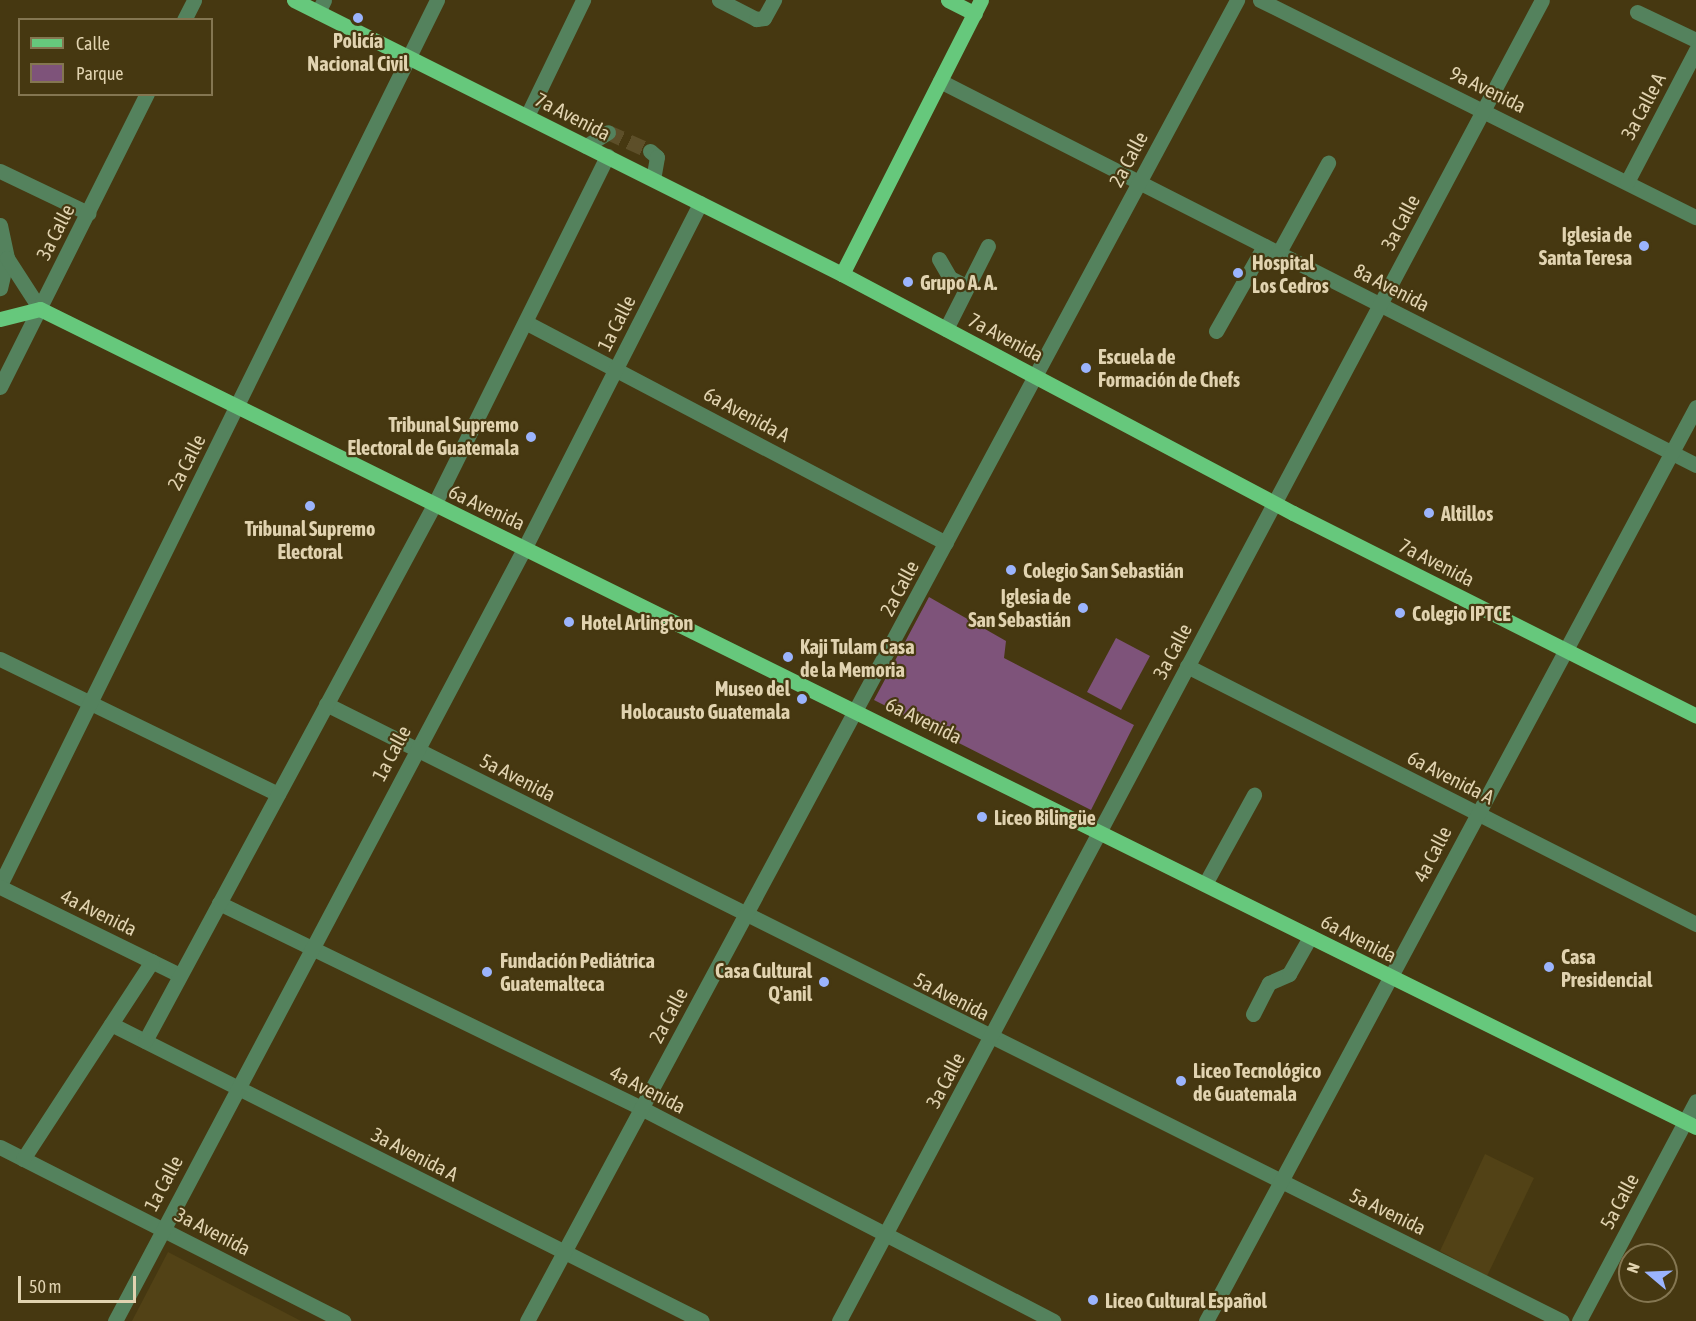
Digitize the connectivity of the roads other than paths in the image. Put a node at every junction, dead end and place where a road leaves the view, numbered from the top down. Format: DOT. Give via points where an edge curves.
graph roads {
  1 [pos="194,0"];
  2 [pos="294,0"];
  3 [pos="436,0"];
  4 [pos="583,0"];
  5 [pos="719,0"];
  6 [pos="774,0"];
  7 [pos="948,0"];
  8 [pos="1237,0"];
  9 [pos="1260,0"];
  10 [pos="1542,0"];
  11 [pos="321,6"];
  12 [pos="978,7"];
  13 [pos="1637,12"];
  14 [pos="185,18"];
  15 [pos="1696,40"];
  16 [pos="1696,50"];
  17 [pos="405,55"];
  18 [pos="940,81"];
  19 [pos="146,96"];
  20 [pos="1483,111"];
  21 [pos="527,116"];
  22 [pos="608,132"];
  23 [pos="586,146"];
  24 [pos="650,151"];
  25 [pos="607,156"];
  26 [pos="1328,163"];
  27 [pos="0,171"];
  28 [pos="653,179"];
  29 [pos="1627,182"];
  30 [pos="1139,183"];
  31 [pos="700,203"];
  32 [pos="88,213"];
  33 [pos="1696,217"];
  34 [pos="0,225"];
  35 [pos="988,246"];
  36 [pos="1264,246"];
  37 [pos="1279,252"];
  38 [pos="6,258"];
  39 [pos="939,259"];
  40 [pos="842,274"];
  41 [pos="966,286"];
  42 [pos="0,288"];
  43 [pos="1380,305"];
  44 [pos="40,309"];
  45 [pos="0,319"];
  46 [pos="527,323"];
  47 [pos="946,329"];
  48 [pos="1216,330"];
  49 [pos="616,370"];
  50 [pos="1036,376"];
  51 [pos="0,387"];
  52 [pos="237,407"];
  53 [pos="1696,407"];
  54 [pos="1671,452"];
  55 [pos="1696,465"];
  56 [pos="1274,503"];
  57 [pos="434,505"];
  58 [pos="946,543"];
  59 [pos="525,547"];
  60 [pos="1564,650"];
  61 [pos="0,659"];
  62 [pos="1187,666"];
  63 [pos="89,702"];
  64 [pos="326,704"];
  65 [pos="857,710"];
  66 [pos="1696,716"];
  67 [pos="417,749"];
  68 [pos="278,794"];
  69 [pos="1254,795"];
  70 [pos="1476,813"];
  71 [pos="1100,830"];
  72 [pos="1205,884"];
  73 [pos="0,886"];
  74 [pos="219,903"];
  75 [pos="746,915"];
  76 [pos="1696,924"];
  77 [pos="1310,937"];
  78 [pos="314,946"];
  79 [pos="152,961"];
  80 [pos="180,975"];
  81 [pos="1392,978"];
  82 [pos="1253,1014"];
  83 [pos="111,1024"];
  84 [pos="990,1040"];
  85 [pos="145,1041"];
  86 [pos="238,1089"];
  87 [pos="1696,1101"];
  88 [pos="641,1108"];
  89 [pos="1690,1125"];
  90 [pos="0,1147"];
  91 [pos="23,1159"];
  92 [pos="1281,1182"];
  93 [pos="162,1229"];
  94 [pos="884,1237"];
  95 [pos="564,1252"];
  96 [pos="115,1321"];
  97 [pos="343,1321"];
  98 [pos="527,1321"];
  99 [pos="702,1321"];
  100 [pos="838,1321"];
  101 [pos="1053,1321"];
  102 [pos="1206,1321"];
  103 [pos="1562,1321"];
  104 [pos="1579,1321"];
  1 -- 14 [label="street"];
  2 -- 11 [label="main road, 7a Avenida"];
  3 -- 17 [label="street, 2a Calle"];
  4 -- 21 [label="street"];
  5 -- 6 [label="street" via="756,19 764,18"];
  7 -- 12 [label="main road"];
  8 -- 30 [label="street, 2a Calle"];
  9 -- 20 [label="street, 9a Avenida"];
  10 -- 20 [label="street, 3a Calle"];
  11 -- 17 [label="main road, 7a Avenida"];
  12 -- 18 [label="main road"];
  13 -- 15 [label="street"];
  16 -- 29 [label="street, 3a Calle A"];
  17 -- 21 [label="main road, 7a Avenida"];
  17 -- 52 [label="street, 2a Calle"];
  18 -- 30 [label="street, 8a Avenida"];
  18 -- 40 [label="main road"];
  19 -- 32 [label="street, 3a Calle"];
  20 -- 29 [label="street, 9a Avenida"];
  20 -- 43 [label="street, 3a Calle"];
  21 -- 23 [label="main road, 7a Avenida"];
  22 -- 23 [label="street"];
  23 -- 25 [label="main road, 7a Avenida"];
  24 -- 28 [label="street" via="657,157"];
  25 -- 28 [label="main road, 7a Avenida"];
  25 -- 46 [label="street"];
  26 -- 37 [label="street"];
  27 -- 32 [label="street"];
  28 -- 31 [label="main road, 7a Avenida"];
  29 -- 33 [label="street, 9a Avenida"];
  30 -- 36 [label="street, 8a Avenida"];
  30 -- 50 [label="street, 2a Calle"];
  31 -- 40 [label="main road, 7a Avenida"];
  31 -- 49 [label="street, 1a Calle"];
  32 -- 44 [label="street, 3a Calle"];
  34 -- 38 [label="street"];
  35 -- 41 [label="street"];
  36 -- 37 [label="street, 8a Avenida"];
  36 -- 48 [label="street"];
  37 -- 43 [label="street, 8a Avenida"];
  38 -- 42 [label="street"];
  38 -- 44 [label="street"];
  39 -- 41 [label="street" via="950,278"];
  40 -- 47 [label="main road, 7a Avenida"];
  41 -- 47 [label="street"];
  43 -- 54 [label="street, 8a Avenida"];
  43 -- 56 [label="street, 3a Calle"];
  44 -- 45 [label="main road"];
  44 -- 51 [label="street, 3a Calle"];
  44 -- 52 [label="main road, 6a Avenida"];
  46 -- 49 [label="street, 6a Avenida A"];
  46 -- 57 [label="street"];
  47 -- 50 [label="main road, 7a Avenida"];
  49 -- 58 [label="street, 6a Avenida A"];
  49 -- 59 [label="street, 1a Calle"];
  50 -- 56 [label="main road, 7a Avenida"];
  50 -- 58 [label="street, 2a Calle"];
  52 -- 57 [label="main road, 6a Avenida"];
  52 -- 63 [label="street, 2a Calle"];
  53 -- 54 [label="street, 4a Calle"];
  54 -- 55 [label="street, 8a Avenida"];
  54 -- 60 [label="street, 4a Calle"];
  56 -- 60 [label="main road, 7a Avenida"];
  56 -- 62 [label="street, 3a Calle"];
  57 -- 59 [label="main road, 6a Avenida"];
  57 -- 64 [label="street"];
  58 -- 65 [label="street, 2a Calle"];
  59 -- 65 [label="main road, 6a Avenida"];
  59 -- 67 [label="street, 1a Calle"];
  60 -- 66 [label="main road, 7a Avenida"];
  60 -- 70 [label="street, 4a Calle"];
  61 -- 63 [label="street"];
  62 -- 70 [label="street, 6a Avenida A"];
  62 -- 71 [label="street, 3a Calle"];
  63 -- 68 [label="street"];
  63 -- 73 [label="street, 2a Calle"];
  64 -- 67 [label="street, 5a Avenida"];
  64 -- 68 [label="street"];
  65 -- 71 [label="main road, 6a Avenida"];
  65 -- 75 [label="street, 2a Calle"];
  67 -- 75 [label="street, 5a Avenida"];
  67 -- 78 [label="street, 1a Calle"];
  68 -- 74 [label="street"];
  69 -- 72 [label="street"];
  70 -- 76 [label="street, 6a Avenida A"];
  70 -- 81 [label="street, 4a Calle"];
  71 -- 72 [label="main road, 6a Avenida"];
  71 -- 84 [label="street, 3a Calle"];
  72 -- 77 [label="main road, 6a Avenida"];
  73 -- 79 [label="street, 4a Avenida"];
  74 -- 78 [label="street, 4a Avenida"];
  74 -- 80 [label="street"];
  75 -- 84 [label="street, 5a Avenida"];
  75 -- 88 [label="street, 2a Calle"];
  77 -- 81 [label="main road, 6a Avenida"];
  77 -- 82 [label="street" via="1289,974 1269,983"];
  78 -- 86 [label="street, 1a Calle"];
  78 -- 88 [label="street, 4a Avenida"];
  79 -- 80 [label="street, 4a Avenida"];
  79 -- 83 [label="street"];
  80 -- 85 [label="street"];
  81 -- 89 [label="main road, 6a Avenida"];
  81 -- 92 [label="street, 4a Calle"];
  83 -- 85 [label="street, 3a Avenida A"];
  83 -- 91 [label="street"];
  84 -- 92 [label="street, 5a Avenida"];
  84 -- 94 [label="street, 3a Calle"];
  85 -- 86 [label="street, 3a Avenida A"];
  86 -- 93 [label="street, 1a Calle"];
  86 -- 95 [label="street, 3a Avenida A"];
  87 -- 89 [label="street, 5a Calle"];
  88 -- 94 [label="street, 4a Avenida"];
  88 -- 95 [label="street, 2a Calle"];
  89 -- 104 [label="street, 5a Calle"];
  90 -- 91 [label="street, 3a Avenida"];
  91 -- 93 [label="street, 3a Avenida"];
  92 -- 102 [label="street, 4a Calle"];
  92 -- 103 [label="street, 5a Avenida"];
  93 -- 96 [label="street, 1a Calle"];
  93 -- 97 [label="street, 3a Avenida"];
  94 -- 100 [label="street, 3a Calle"];
  94 -- 101 [label="street, 4a Avenida"];
  95 -- 98 [label="street, 2a Calle"];
  95 -- 99 [label="street, 3a Avenida A"];
}
